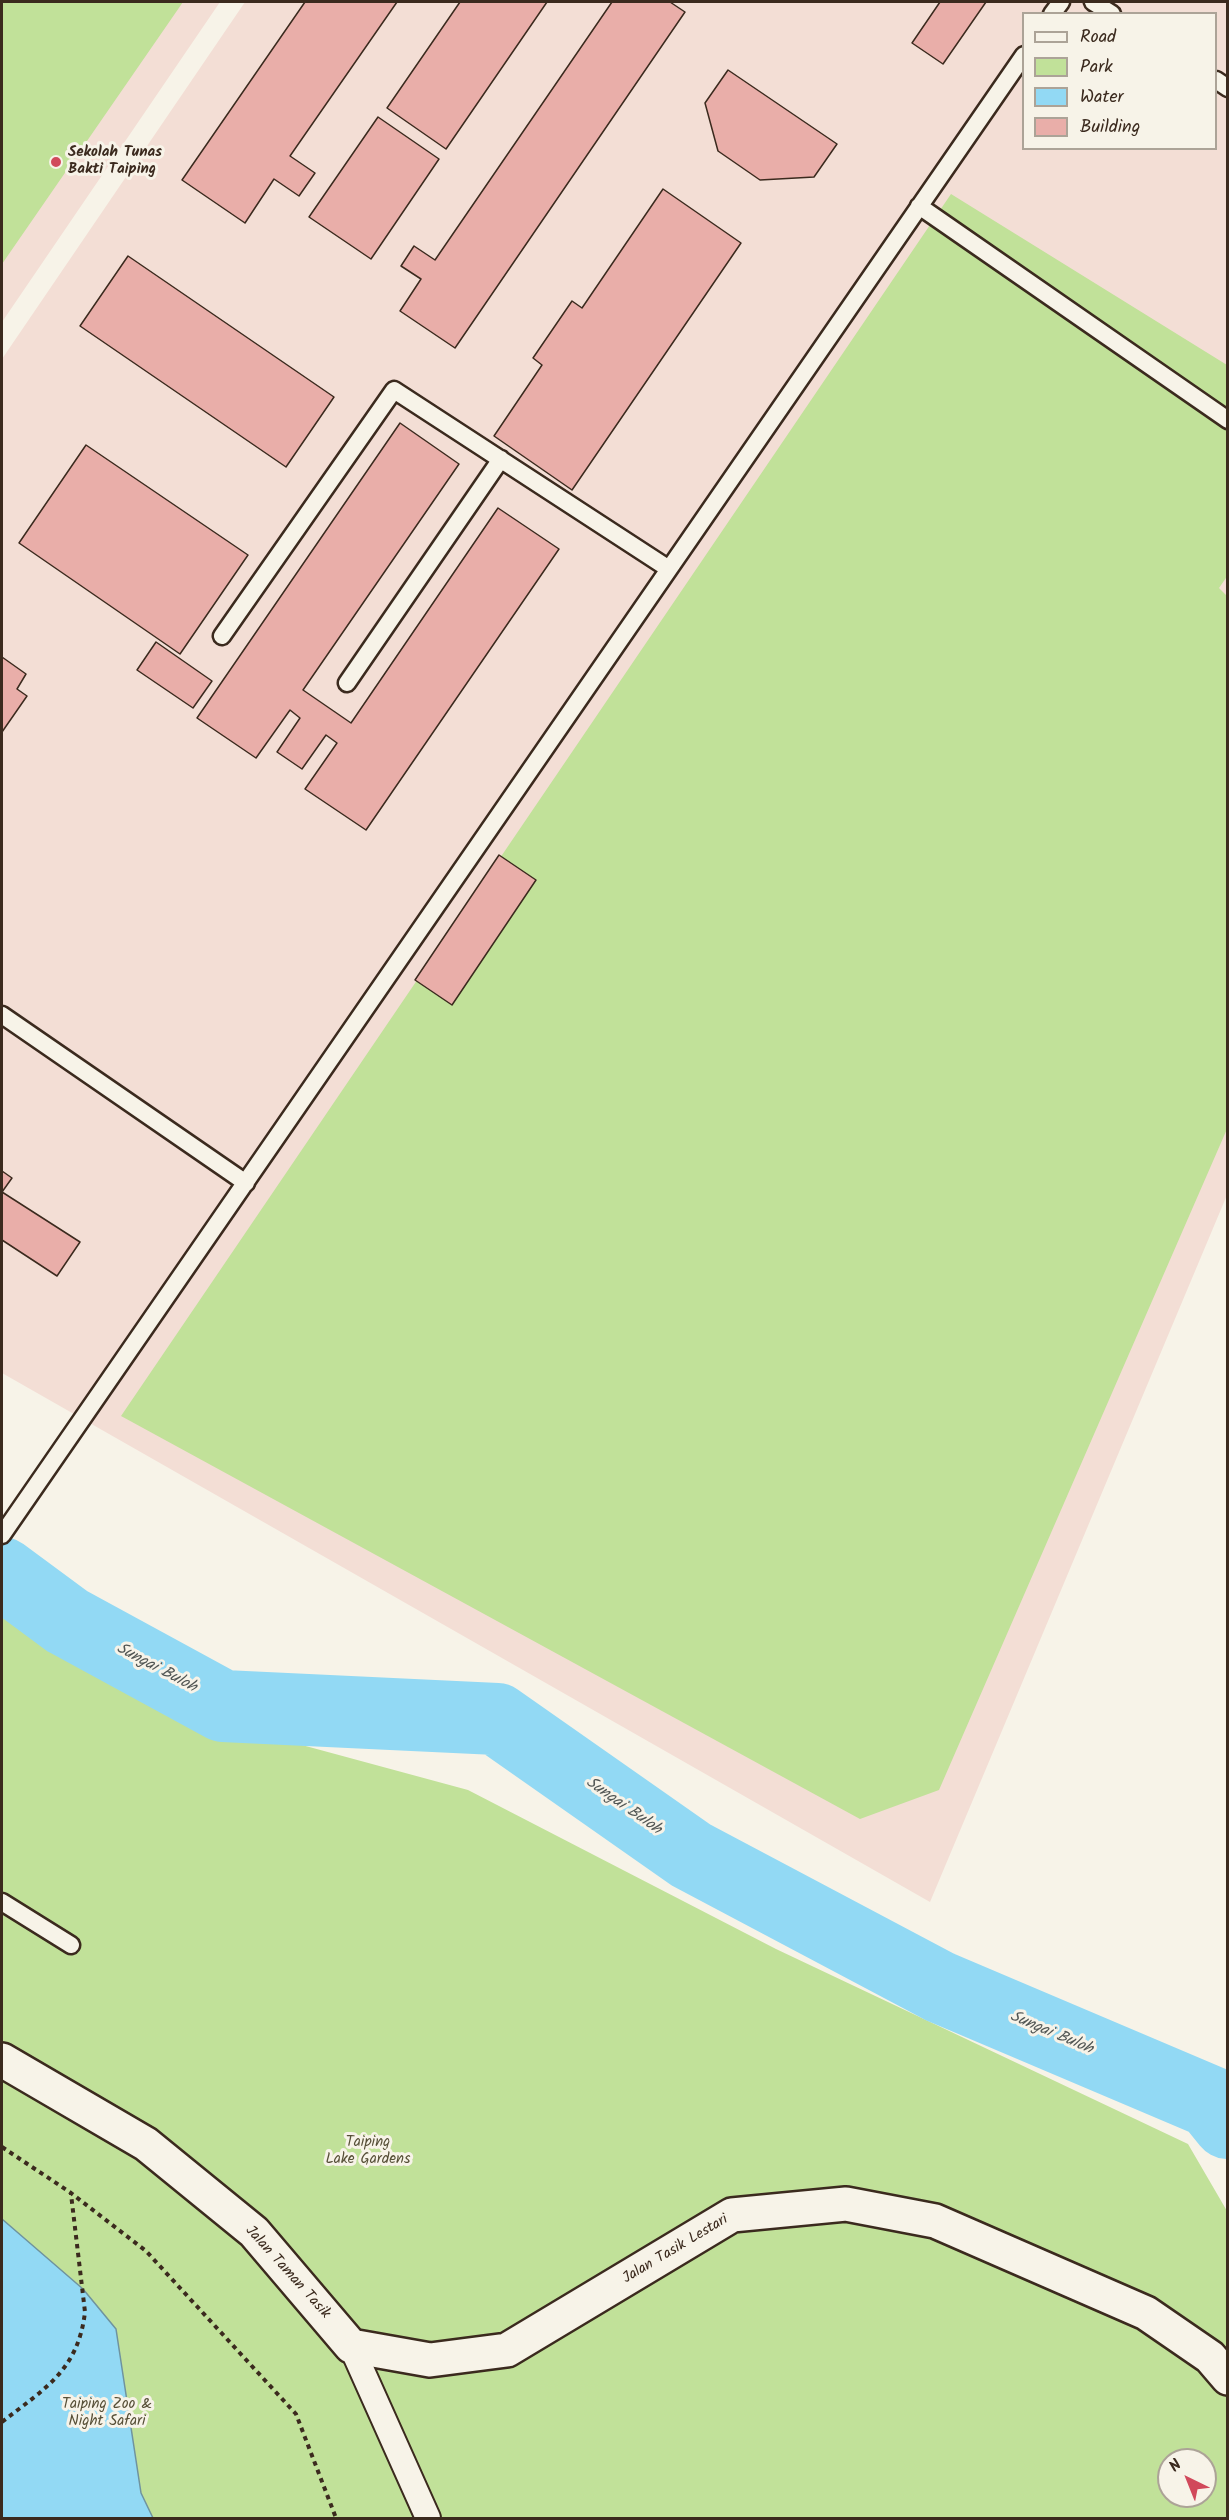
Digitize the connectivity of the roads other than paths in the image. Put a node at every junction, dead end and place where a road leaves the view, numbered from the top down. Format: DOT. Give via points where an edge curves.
graph roads {
  1 [pos="1093,2"];
  2 [pos="1109,12"];
  3 [pos="1022,57"];
  4 [pos="920,206"];
  5 [pos="1227,420"];
  6 [pos="501,459"];
  7 [pos="669,569"];
  8 [pos="222,636"];
  9 [pos="347,683"];
  10 [pos="2,1015"];
  11 [pos="246,1183"];
  12 [pos="2,1535"];
  13 [pos="2,1902"];
  14 [pos="71,1945"];
  15 [pos="2,2060"];
  16 [pos="351,2346"];
  17 [pos="1227,2378"];
  18 [pos="428,2518"];
  1 -- 2 [label="lane"];
  3 -- 4 [label="lane"];
  4 -- 5 [label="lane"];
  4 -- 7 [label="lane"];
  6 -- 7 [label="lane"];
  6 -- 8 [label="lane" via="394,390"];
  6 -- 9 [label="lane"];
  7 -- 11 [label="lane"];
  10 -- 11 [label="lane"];
  11 -- 12 [label="lane"];
  13 -- 14 [label="lane"];
  15 -- 16 [label="street, Jalan Taman Tasik" via="146,2144 254,2232"];
  16 -- 17 [label="street, Jalan Tasik Lestari" via="430,2360 507,2350 732,2215 846,2204 935,2221 1146,2313 1210,2357"];
  16 -- 18 [label="street, Jalan Taman Tasik"];
}
